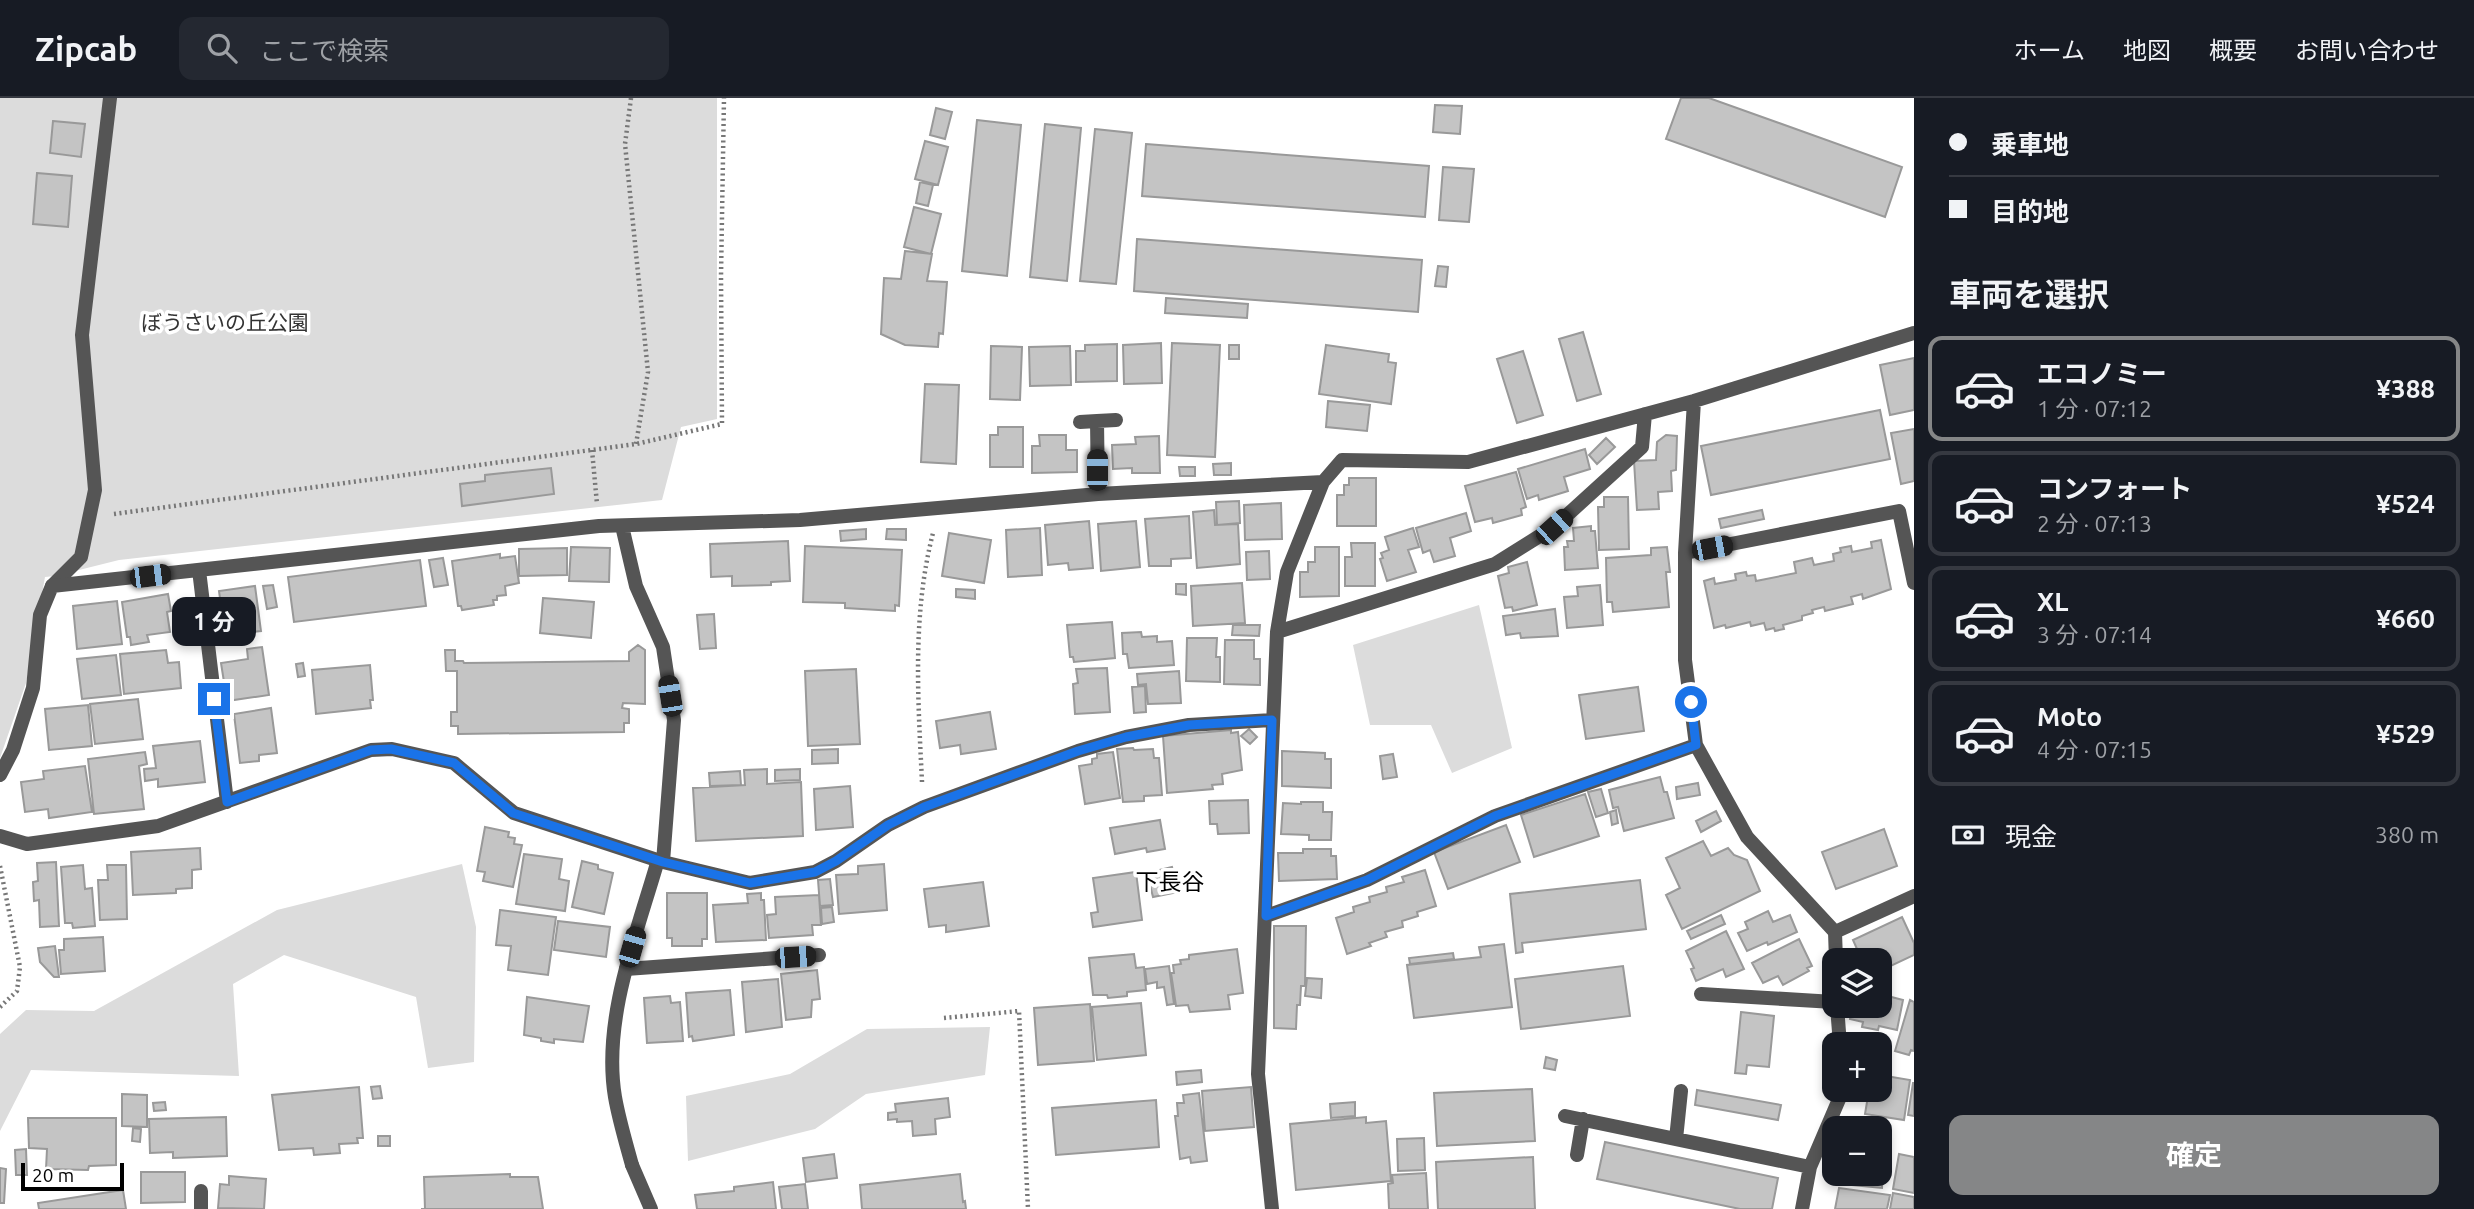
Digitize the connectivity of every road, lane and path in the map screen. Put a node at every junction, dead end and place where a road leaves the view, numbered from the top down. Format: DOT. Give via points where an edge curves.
graph roads {
  1 [pos="110,98"];
  2 [pos="631,98"];
  3 [pos="724,98"];
  4 [pos="1914,333"];
  5 [pos="1694,401"];
  6 [pos="1644,414"];
  7 [pos="1116,420"];
  8 [pos="1097,421"];
  9 [pos="1080,422"];
  10 [pos="636,444"];
  11 [pos="592,450"];
  12 [pos="1323,482"];
  13 [pos="1098,494"];
  14 [pos="940,508"];
  15 [pos="1907,510"];
  16 [pos="89,517"];
  17 [pos="599,526"];
  18 [pos="622,526"];
  19 [pos="1685,553"];
  20 [pos="199,570"];
  21 [pos="1914,583"];
  22 [pos="52,586"];
  23 [pos="1277,632"];
  24 [pos="1272,720"];
  25 [pos="1696,745"];
  26 [pos="0,775"];
  27 [pos="227,802"];
  28 [pos="924,807"];
  29 [pos="0,836"];
  30 [pos="660,861"];
  31 [pos="0,866"];
  32 [pos="1914,896"];
  33 [pos="1266,916"];
  34 [pos="1835,932"];
  35 [pos="1836,948"];
  36 [pos="819,955"];
  37 [pos="626,969"];
  38 [pos="1701,994"];
  39 [pos="1822,1003"];
  40 [pos="0,1007"];
  41 [pos="944,1018"];
  42 [pos="1681,1091"];
  43 [pos="1838,1102"];
  44 [pos="1565,1116"];
  45 [pos="1583,1119"];
  46 [pos="1676,1139"];
  47 [pos="1577,1155"];
  48 [pos="1810,1167"];
  49 [pos="201,1191"];
  50 [pos="201,1209"];
  51 [pos="651,1209"];
  52 [pos="1028,1209"];
  53 [pos="1272,1209"];
  54 [pos="1802,1209"];
  1 -- 16 [label="street" via="82,335 95,490"];
  2 -- 10 [label="path" via="625,144 648,372"];
  3 -- 10 [label="path" via="722,424"];
  4 -- 5 [label="street"];
  5 -- 6 [label="street"];
  5 -- 19 [label="street"];
  6 -- 12 [label="street" via="1468,461 1342,460"];
  6 -- 23 [label="street" via="1642,447 1554,527 1495,564"];
  7 -- 8 [label="street"];
  8 -- 9 [label="street"];
  8 -- 13 [label="street"];
  10 -- 11 [label="path"];
  11 -- 16 [label="path"];
  11 -- 17 [label="path"];
  12 -- 13 [label="street"];
  12 -- 23 [label="street" via="1287,572"];
  13 -- 14 [label="street"];
  14 -- 18 [label="street" via="800,520"];
  14 -- 28 [label="path" via="925,566 916,669"];
  15 -- 19 [label="street"];
  15 -- 21 [label="street"];
  16 -- 22 [label="street" via="81,557"];
  17 -- 18 [label="street"];
  17 -- 20 [label="street"];
  18 -- 30 [label="street" via="636,586 663,647 674,720"];
  19 -- 25 [label="street" via="1685,660"];
  20 -- 22 [label="street"];
  20 -- 27 [label="street"];
  22 -- 26 [label="street" via="40,615 33,688"];
  23 -- 24 [label="street"];
  24 -- 28 [label="street" via="1189,725 1126,737"];
  24 -- 33 [label="street"];
  25 -- 33 [label="street" via="1495,816 1367,880"];
  25 -- 34 [label="street" via="1747,837"];
  27 -- 29 [label="street" via="158,826 27,844"];
  27 -- 30 [label="street" via="371,750 391,749 454,763 513,813"];
  28 -- 30 [label="street" via="815,872 750,883"];
  30 -- 37 [label="street"];
  31 -- 40 [label="path" via="20,967 17,991"];
  32 -- 34 [label="street"];
  33 -- 53 [label="street" via="1258,1074"];
  34 -- 35 [label="street"];
  36 -- 37 [label="street"];
  37 -- 51 [label="street" via="613,1040 615,1095 632,1165"];
  38 -- 39 [label="street"];
  41 -- 52 [label="path" via="1019,1011"];
  42 -- 46 [label="street"];
  43 -- 48 [label="street"];
  44 -- 45 [label="street"];
  45 -- 46 [label="street"];
  45 -- 47 [label="street"];
  46 -- 48 [label="street"];
  48 -- 54 [label="street"];
  49 -- 50 [label="street"];
}
